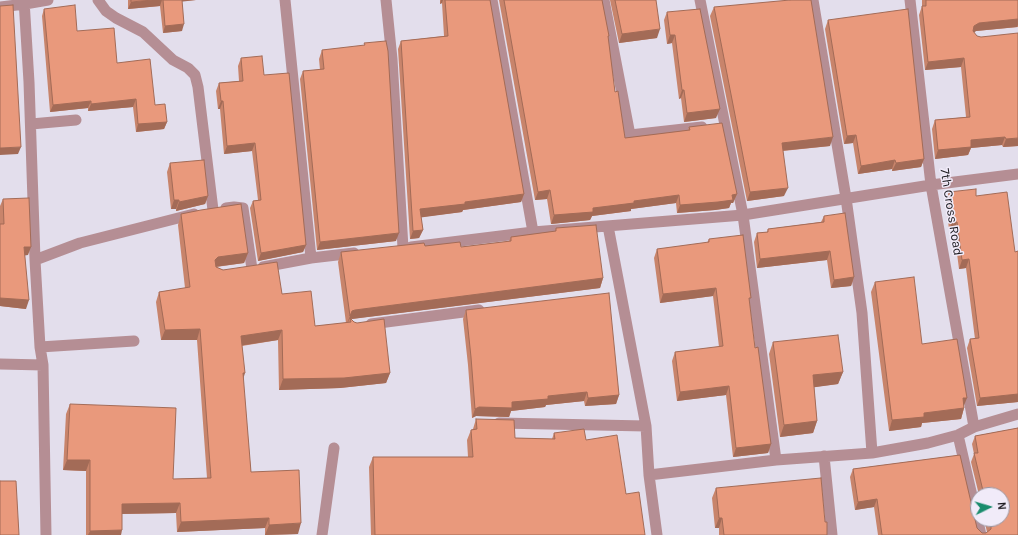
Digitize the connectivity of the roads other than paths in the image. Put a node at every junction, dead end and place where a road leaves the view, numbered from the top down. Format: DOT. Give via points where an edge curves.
graph roads {
  1 [pos="48,0"];
  2 [pos="98,0"];
  3 [pos="285,0"];
  4 [pos="386,0"];
  5 [pos="492,0"];
  6 [pos="604,0"];
  7 [pos="700,0"];
  8 [pos="813,0"];
  9 [pos="910,0"];
  10 [pos="24,2"];
  11 [pos="0,7"];
  12 [pos="76,120"];
  13 [pos="31,124"];
  14 [pos="717,125"];
  15 [pos="1018,174"];
  16 [pos="932,185"];
  17 [pos="846,198"];
  18 [pos="214,210"];
  19 [pos="743,215"];
  20 [pos="608,226"];
  21 [pos="533,232"];
  22 [pos="365,252"];
  23 [pos="311,258"];
  24 [pos="35,260"];
  25 [pos="252,269"];
  26 [pos="239,270"];
  27 [pos="487,309"];
  28 [pos="361,325"];
  29 [pos="134,341"];
  30 [pos="40,347"];
  31 [pos="0,364"];
  32 [pos="43,365"];
  33 [pos="1018,414"];
  34 [pos="492,423"];
  35 [pos="646,426"];
  36 [pos="974,427"];
  37 [pos="958,435"];
  38 [pos="334,448"];
  39 [pos="872,453"];
  40 [pos="824,456"];
  41 [pos="776,460"];
  42 [pos="649,475"];
  43 [pos="46,535"];
  44 [pos="322,535"];
  45 [pos="657,535"];
  46 [pos="832,535"];
  47 [pos="981,535"];
  1 -- 10 [label="street"];
  2 -- 18 [label="street" via="116,18 143,32 173,60 195,75"];
  3 -- 23 [label="street"];
  4 -- 21 [label="street" via="392,59 400,248"];
  5 -- 21 [label="street"];
  6 -- 14 [label="street" via="630,135"];
  7 -- 14 [label="street"];
  8 -- 17 [label="street"];
  9 -- 16 [label="street, 7th Cross Road"];
  10 -- 11 [label="street"];
  10 -- 13 [label="street"];
  12 -- 13 [label="street"];
  13 -- 24 [label="street"];
  14 -- 19 [label="street"];
  15 -- 16 [label="street"];
  16 -- 17 [label="street"];
  16 -- 36 [label="street, 7th Cross Road"];
  17 -- 19 [label="street"];
  17 -- 39 [label="street" via="862,313"];
  18 -- 24 [label="street" via="80,243"];
  18 -- 25 [label="street" via="243,208"];
  19 -- 20 [label="street"];
  19 -- 41 [label="street"];
  20 -- 21 [label="street"];
  20 -- 35 [label="street" via="616,292"];
  22 -- 23 [label="street"];
  23 -- 25 [label="street"];
  24 -- 30 [label="street"];
  25 -- 26 [label="street"];
  27 -- 28 [label="street"];
  29 -- 30 [label="street"];
  30 -- 32 [label="street"];
  31 -- 32 [label="street"];
  32 -- 43 [label="street"];
  33 -- 36 [label="street"];
  34 -- 35 [label="street"];
  35 -- 42 [label="street"];
  36 -- 37 [label="street"];
  37 -- 39 [label="street"];
  37 -- 47 [label="street"];
  38 -- 44 [label="street"];
  39 -- 40 [label="street"];
  40 -- 41 [label="street"];
  40 -- 46 [label="street"];
  41 -- 42 [label="street"];
  42 -- 45 [label="street"];
}
